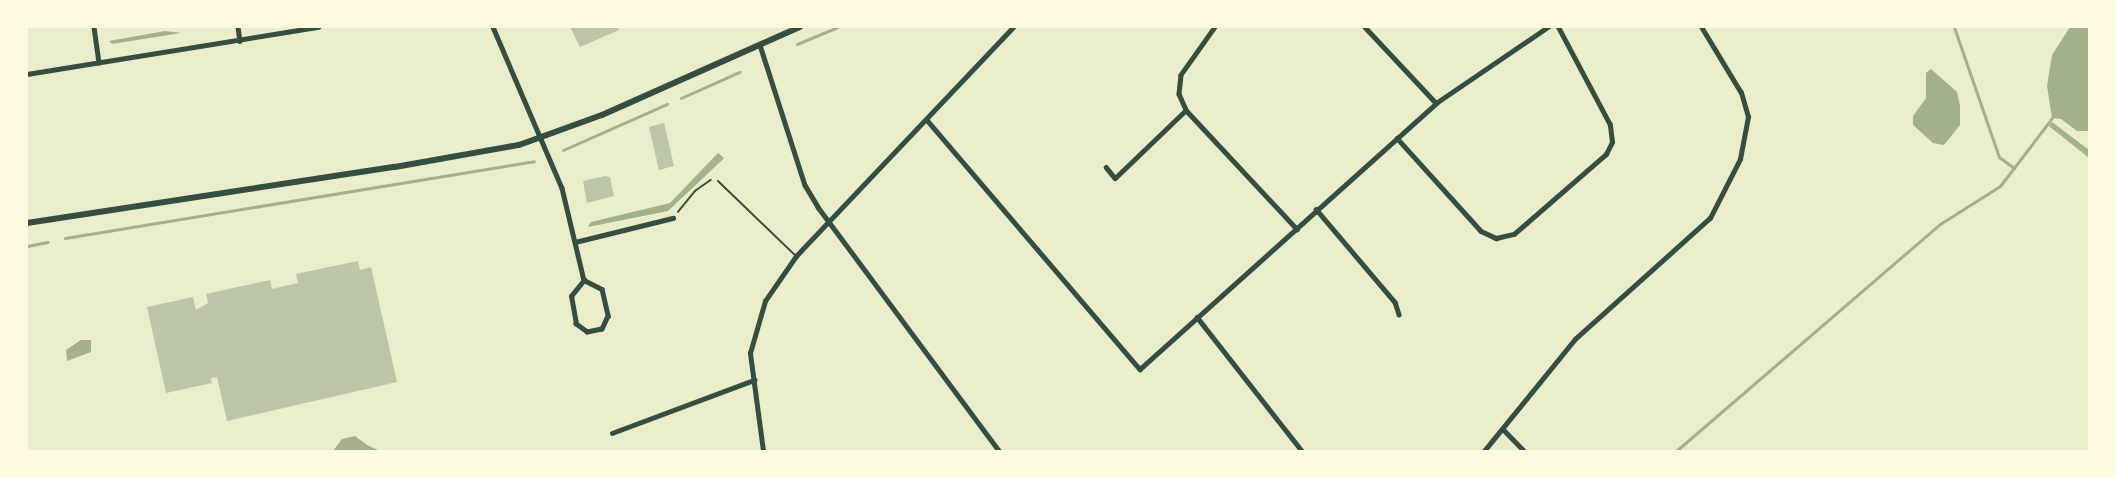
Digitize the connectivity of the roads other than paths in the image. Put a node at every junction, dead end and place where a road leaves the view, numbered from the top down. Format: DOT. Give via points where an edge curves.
graph roads {
  1 [pos="94,27"];
  2 [pos="238,27"];
  3 [pos="318,27"];
  4 [pos="493,27"];
  5 [pos="800,27"];
  6 [pos="1013,27"];
  7 [pos="1215,27"];
  8 [pos="1365,27"];
  9 [pos="1548,27"];
  10 [pos="1558,27"];
  11 [pos="1701,27"];
  12 [pos="240,41"];
  13 [pos="760,45"];
  14 [pos="99,63"];
  15 [pos="27,74"];
  16 [pos="1436,103"];
  17 [pos="1186,110"];
  18 [pos="927,120"];
  19 [pos="542,138"];
  20 [pos="1397,138"];
  21 [pos="1106,167"];
  22 [pos="718,181"];
  23 [pos="1316,209"];
  24 [pos="673,218"];
  25 [pos="830,221"];
  26 [pos="27,222"];
  27 [pos="1297,229"];
  28 [pos="575,242"];
  29 [pos="796,256"];
  30 [pos="584,280"];
  31 [pos="1400,314"];
  32 [pos="1197,317"];
  33 [pos="754,380"];
  34 [pos="1503,429"];
  35 [pos="612,433"];
  36 [pos="763,451"];
  37 [pos="999,451"];
  38 [pos="1302,451"];
  39 [pos="1484,451"];
  40 [pos="1524,451"];
  1 -- 14 [label="street"];
  2 -- 12 [label="street"];
  3 -- 12 [label="street"];
  4 -- 19 [label="street"];
  5 -- 13 [label="main road"];
  6 -- 18 [label="street"];
  7 -- 17 [label="street" via="1181,75 1179,94"];
  8 -- 16 [label="street"];
  9 -- 16 [label="street"];
  10 -- 20 [label="street" via="1610,125 1612,142 1606,154 1514,234 1496,238 1481,231"];
  11 -- 34 [label="street" via="1746,105 1747,131 1735,169 1710,218 1575,339"];
  12 -- 14 [label="street"];
  13 -- 19 [label="main road"];
  13 -- 25 [label="street" via="805,185"];
  14 -- 15 [label="street"];
  16 -- 20 [label="street"];
  17 -- 21 [label="street" via="1116,178"];
  17 -- 27 [label="street"];
  18 -- 25 [label="street"];
  18 -- 32 [label="street" via="1140,369"];
  19 -- 26 [label="main road" via="439,160"];
  19 -- 28 [label="street" via="562,188"];
  20 -- 23 [label="street"];
  22 -- 29 [label="lane"];
  23 -- 27 [label="street"];
  23 -- 31 [label="street" via="1395,302"];
  24 -- 28 [label="street"];
  25 -- 29 [label="street"];
  25 -- 37 [label="street"];
  27 -- 32 [label="street"];
  28 -- 30 [label="street"];
  29 -- 33 [label="street" via="760,309 750,353"];
  30 -- 30 [label="street" via="571,296 576,324 587,332 603,329 608,316 602,289"];
  32 -- 38 [label="street"];
  33 -- 35 [label="street"];
  33 -- 36 [label="street"];
  34 -- 39 [label="street"];
  34 -- 40 [label="street"];
}
